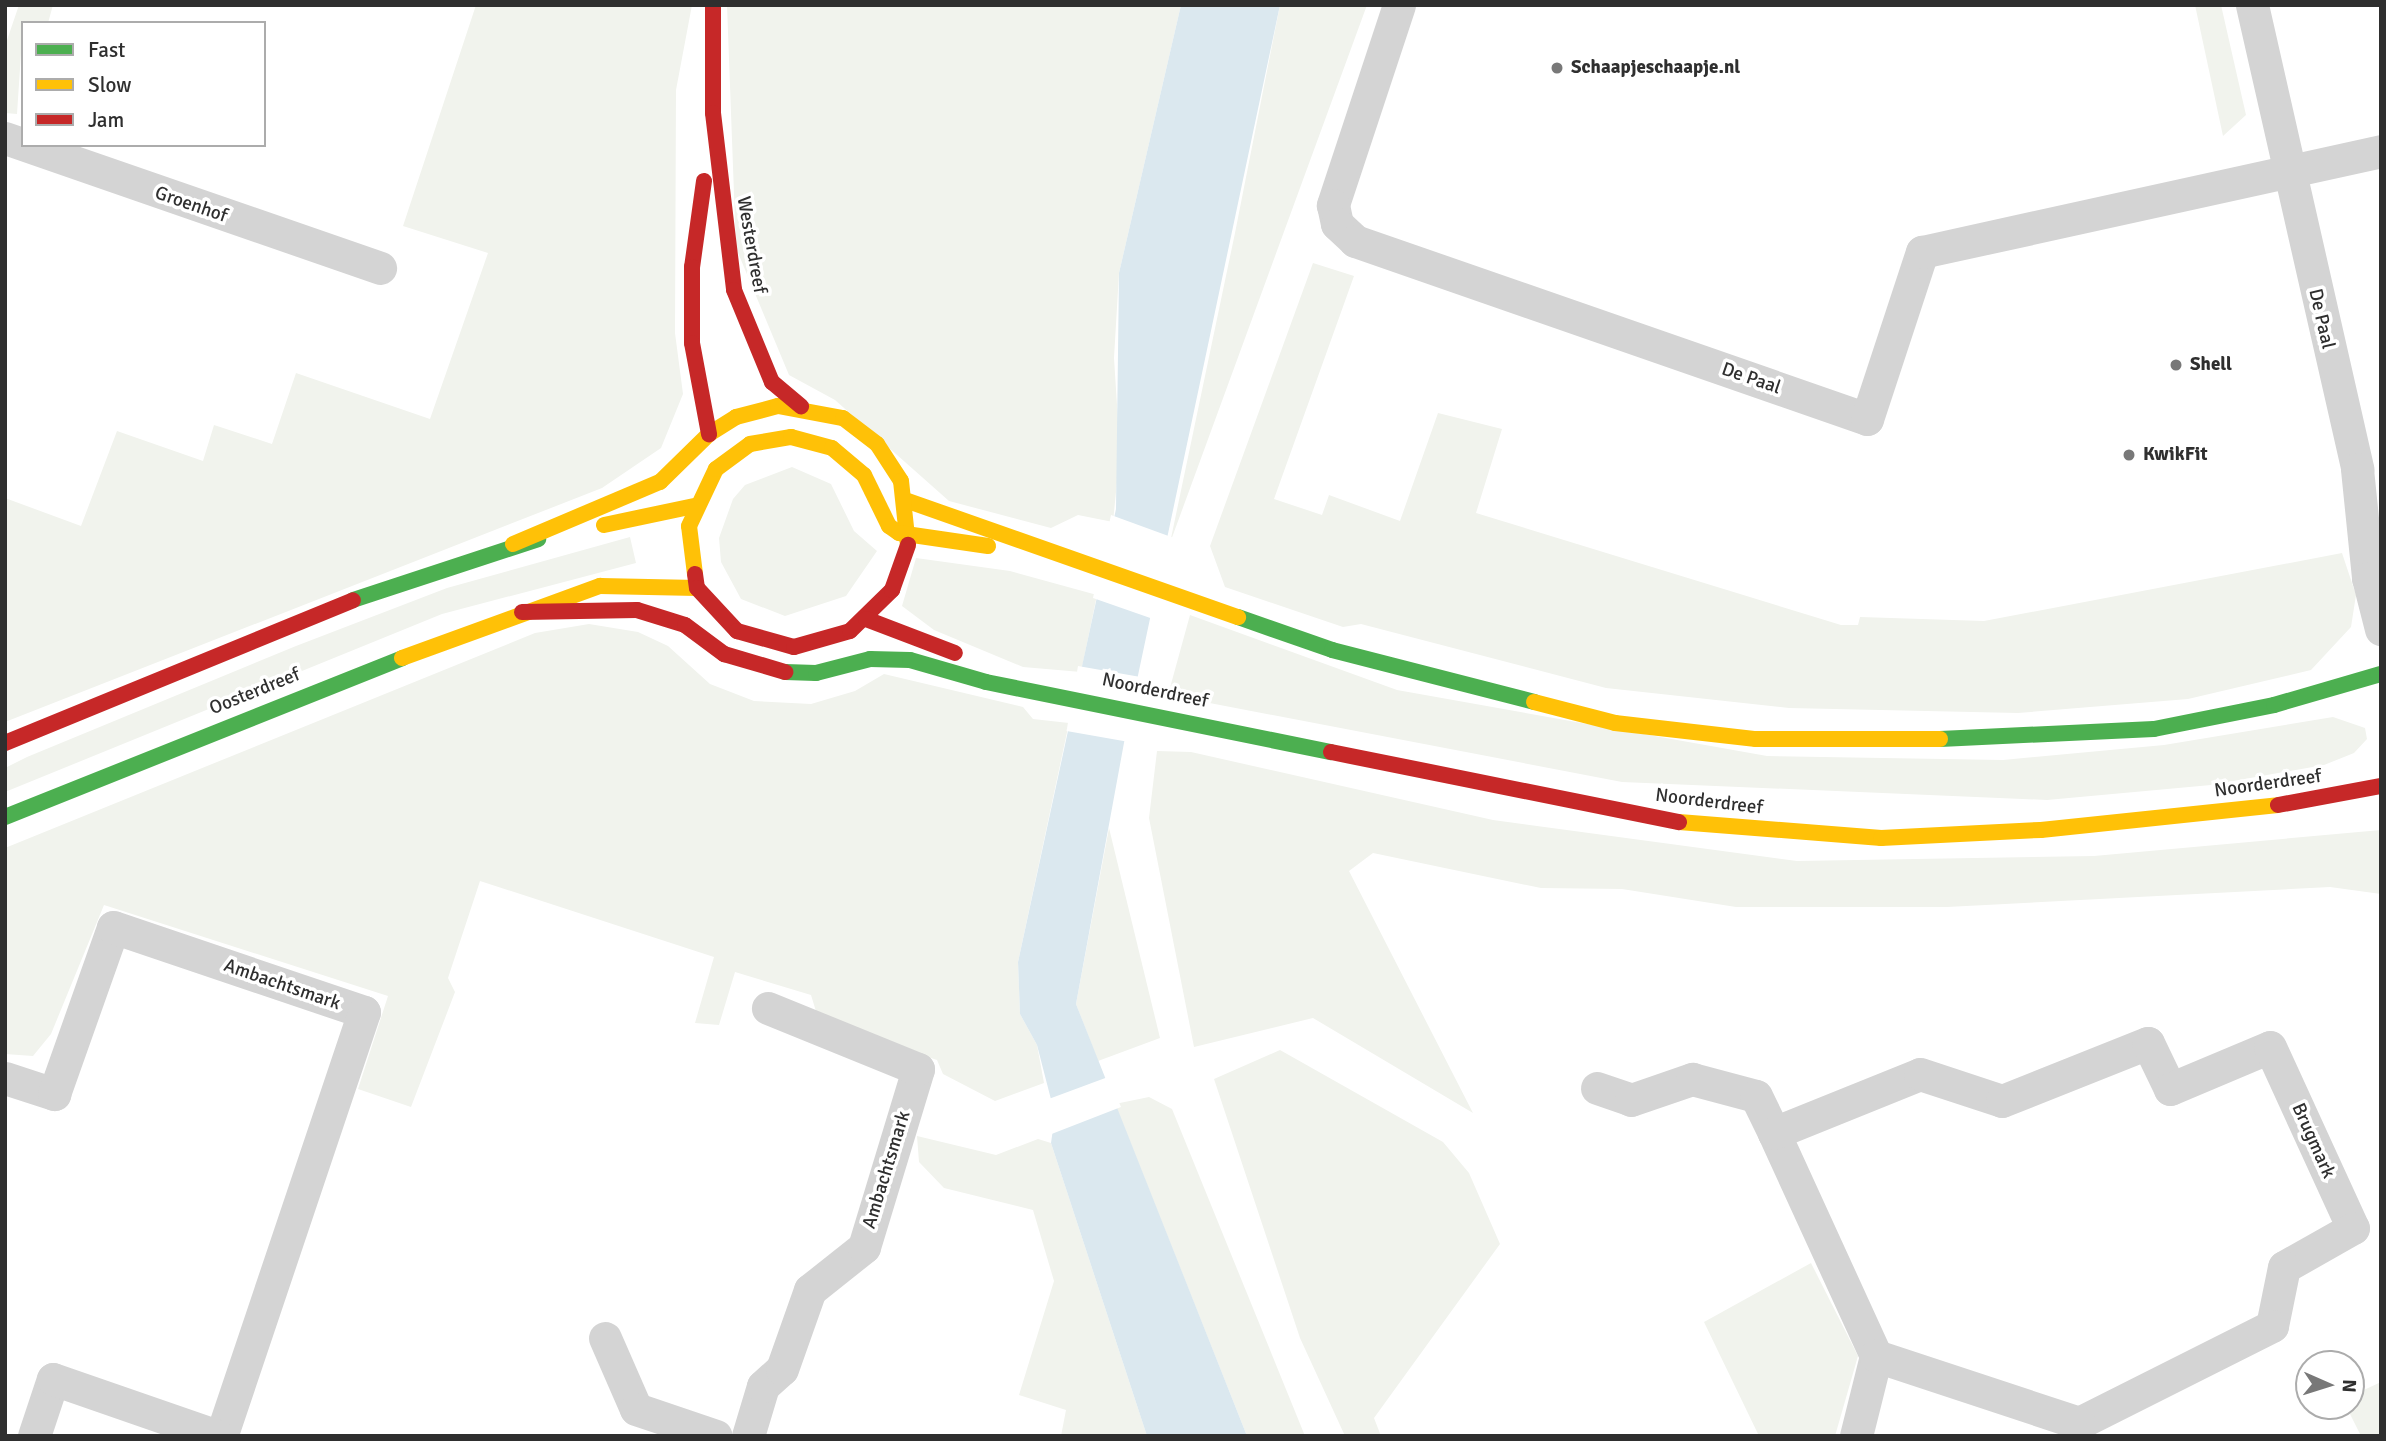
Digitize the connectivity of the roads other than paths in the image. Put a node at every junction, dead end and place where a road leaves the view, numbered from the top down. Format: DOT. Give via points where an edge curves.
graph roads {
  1 [pos="713,5"];
  2 [pos="1399,5"];
  3 [pos="2252,5"];
  4 [pos="713,113"];
  5 [pos="31,147"];
  6 [pos="2381,151"];
  7 [pos="2288,169"];
  8 [pos="692,267"];
  9 [pos="380,268"];
  10 [pos="710,325"];
  11 [pos="801,406"];
  12 [pos="734,410"];
  13 [pos="709,434"];
  14 [pos="731,455"];
  15 [pos="2357,469"];
  16 [pos="2381,495"];
  17 [pos="908,501"];
  18 [pos="694,506"];
  19 [pos="911,536"];
  20 [pos="513,544"];
  21 [pos="1077,556"];
  22 [pos="697,588"];
  23 [pos="522,612"];
  24 [pos="866,619"];
  25 [pos="2381,629"];
  26 [pos="870,659"];
  27 [pos="2381,674"];
  28 [pos="1041,690"];
  29 [pos="5,743"];
  30 [pos="2381,786"];
  31 [pos="5,817"];
  32 [pos="768,1008"];
  33 [pos="5,1078"];
  34 [pos="1597,1088"];
  35 [pos="1774,1133"];
  36 [pos="605,1338"];
  37 [pos="1876,1356"];
  38 [pos="34,1436"];
  39 [pos="220,1436"];
  40 [pos="716,1436"];
  41 [pos="748,1436"];
  42 [pos="1856,1436"];
  1 -- 4 [label="main road, Westerdreef"];
  2 -- 7 [label="street, De Paal" via="1333,205 1337,224 1354,241 1867,419 1922,252"];
  3 -- 7 [label="street, De Paal"];
  4 -- 8 [label="main road, Westerdreef"];
  4 -- 11 [label="main road, Westerdreef" via="734,290 772,382"];
  5 -- 9 [label="street, Groenhof"];
  6 -- 7 [label="street, De Paal"];
  7 -- 15 [label="street, De Paal"];
  8 -- 10 [label="main road, Westerdreef"];
  8 -- 13 [label="main road, Westerdreef" via="692,342"];
  11 -- 12 [label="main road"];
  11 -- 17 [label="main road" via="861,430 891,461"];
  12 -- 13 [label="main road"];
  12 -- 14 [label="main road"];
  13 -- 20 [label="main road" via="680,468"];
  14 -- 18 [label="main road"];
  14 -- 19 [label="main road" via="770,438 832,448 864,475 889,526"];
  15 -- 16 [label="street, De Paal"];
  15 -- 25 [label="street, De Paal" via="2368,578"];
  17 -- 19 [label="main road"];
  17 -- 21 [label="main road"];
  18 -- 20 [label="main road"];
  18 -- 22 [label="main road" via="687,547"];
  19 -- 21 [label="main road"];
  19 -- 24 [label="main road" via="892,590"];
  20 -- 29 [label="main road" via="345,603"];
  21 -- 27 [label="main road" via="1332,650 1450,684 1615,723 1756,739 1905,741 2154,729 2273,705"];
  22 -- 23 [label="main road, Oosterdreef" via="681,583 600,586"];
  22 -- 24 [label="main road" via="721,619 774,645 813,645"];
  23 -- 26 [label="main road, Oosterdreef" via="637,610 685,625 768,672 816,673"];
  23 -- 31 [label="main road, Oosterdreef"];
  24 -- 28 [label="main road, Noorderdreef"];
  26 -- 28 [label="main road, Noorderdreef" via="910,660"];
  28 -- 30 [label="main road, Noorderdreef" via="1377,764 1705,827 1867,837 2167,819"];
  32 -- 41 [label="street, Ambachtsmark" via="918,1069 864,1247 810,1290 782,1369 763,1386"];
  33 -- 39 [label="street, Ambachtsmark" via="54,1094 113,927 364,1012"];
  34 -- 35 [label="street" via="1631,1100 1692,1079 1756,1096"];
  35 -- 37 [label="street"];
  35 -- 37 [label="street, Brugmark" via="1920,1074 2002,1101 2147,1043 2170,1088 2270,1047 2353,1228 2284,1267 2272,1326 2079,1423"];
  36 -- 40 [label="street" via="636,1409"];
  37 -- 42 [label="street"];
  38 -- 39 [label="street, Ambachtsmark" via="53,1379"];
}
